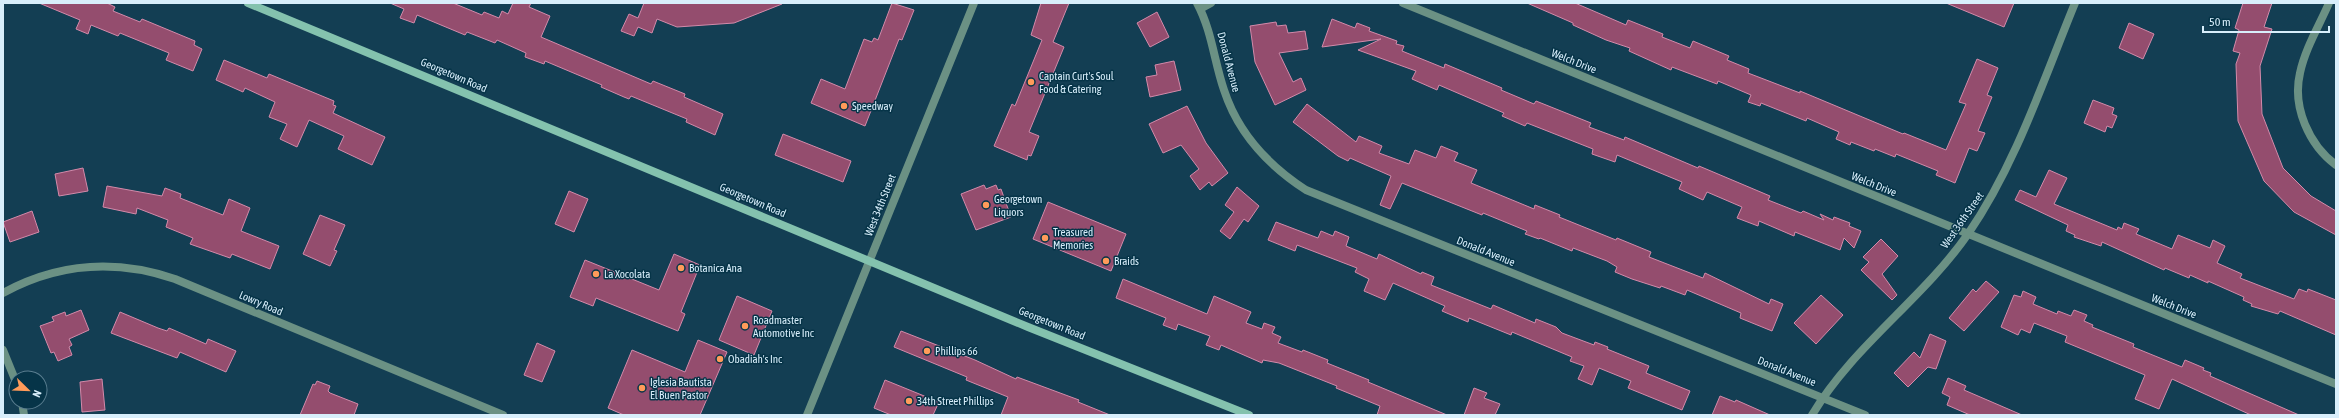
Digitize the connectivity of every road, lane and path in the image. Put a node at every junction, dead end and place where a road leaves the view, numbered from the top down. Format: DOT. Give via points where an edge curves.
graph roads {
  1 [pos="248,3"];
  2 [pos="974,3"];
  3 [pos="1211,3"];
  4 [pos="1403,3"];
  5 [pos="2075,3"];
  6 [pos="2329,3"];
  7 [pos="1199,6"];
  8 [pos="2336,165"];
  9 [pos="1968,234"];
  10 [pos="869,260"];
  11 [pos="3,293"];
  12 [pos="3,350"];
  13 [pos="11,370"];
  14 [pos="2336,384"];
  15 [pos="1822,398"];
  16 [pos="503,415"];
  17 [pos="806,415"];
  18 [pos="1249,415"];
  19 [pos="1812,415"];
  20 [pos="1866,415"];
  1 -- 10 [label="main road, Georgetown Road"];
  2 -- 10 [label="street, West 34th Street"];
  3 -- 7 [label="street"];
  4 -- 9 [label="street, Welch Drive"];
  5 -- 9 [label="street, West 36th Street" via="2008,167"];
  6 -- 8 [label="street" via="2303,60 2298,91 2310,136 2318,148"];
  7 -- 15 [label="street, Donald Avenue" via="1212,41 1224,90 1236,118 1258,150 1293,182 1328,200"];
  9 -- 14 [label="street, Welch Drive"];
  9 -- 15 [label="street, West 36th Street" via="1929,282 1856,354"];
  10 -- 17 [label="street, West 34th Street"];
  10 -- 18 [label="main road, Georgetown Road"];
  11 -- 16 [label="street, Lowry Road" via="31,279 68,268 115,266 153,272"];
  12 -- 13 [label="street"];
  15 -- 19 [label="street, West 36th Street"];
  15 -- 20 [label="street, Donald Avenue"];
}
